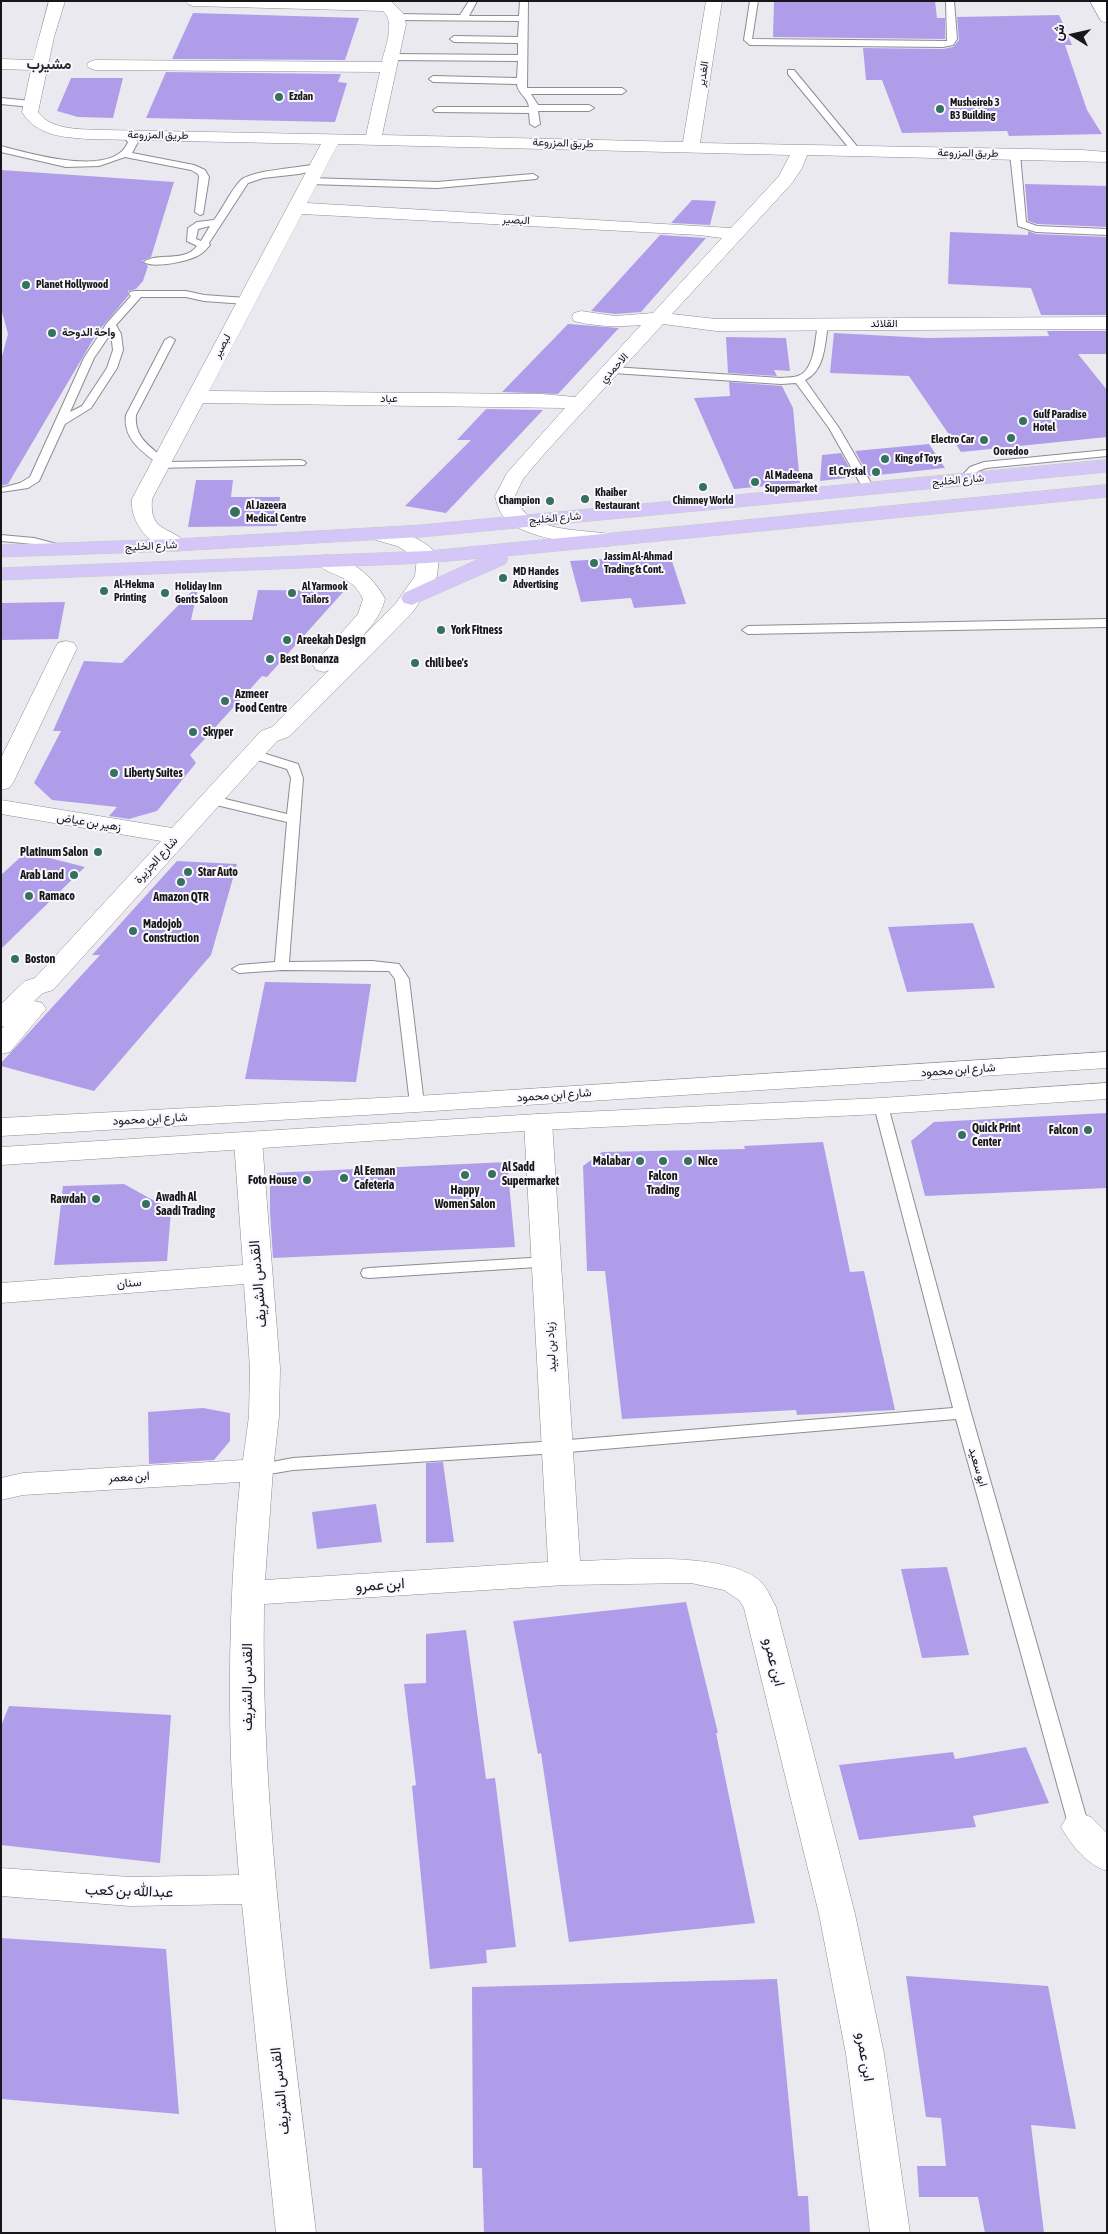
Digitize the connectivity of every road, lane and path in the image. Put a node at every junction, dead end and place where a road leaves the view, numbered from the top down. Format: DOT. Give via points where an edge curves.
graph roads {
  1 [pos="57,1"];
  2 [pos="193,1"];
  3 [pos="473,1"];
  4 [pos="524,1"];
  5 [pos="714,1"];
  6 [pos="754,1"];
  7 [pos="950,1"];
  8 [pos="1098,1"];
  9 [pos="389,8"];
  10 [pos="463,18"];
  11 [pos="1107,18"];
  12 [pos="523,19"];
  13 [pos="454,39"];
  14 [pos="522,40"];
  15 [pos="522,58"];
  16 [pos="390,62"];
  17 [pos="1,64"];
  18 [pos="39,65"];
  19 [pos="95,65"];
  20 [pos="791,72"];
  21 [pos="433,80"];
  22 [pos="521,80"];
  23 [pos="522,91"];
  24 [pos="622,91"];
  25 [pos="1,102"];
  26 [pos="31,104"];
  27 [pos="589,108"];
  28 [pos="534,109"];
  29 [pos="438,110"];
  30 [pos="535,124"];
  31 [pos="127,135"];
  32 [pos="333,138"];
  33 [pos="373,138"];
  34 [pos="690,146"];
  35 [pos="1,149"];
  36 [pos="800,150"];
  37 [pos="1107,151"];
  38 [pos="857,152"];
  39 [pos="124,154"];
  40 [pos="1015,154"];
  41 [pos="1082,155"];
  42 [pos="1107,157"];
  43 [pos="313,174"];
  44 [pos="533,177"];
  45 [pos="296,208"];
  46 [pos="200,212"];
  47 [pos="218,222"];
  48 [pos="1107,232"];
  49 [pos="737,234"];
  50 [pos="205,245"];
  51 [pos="149,262"];
  52 [pos="246,301"];
  53 [pos="581,317"];
  54 [pos="661,318"];
  55 [pos="615,322"];
  56 [pos="1107,323"];
  57 [pos="823,324"];
  58 [pos="111,326"];
  59 [pos="644,335"];
  60 [pos="170,340"];
  61 [pos="613,370"];
  62 [pos="799,379"];
  63 [pos="195,397"];
  64 [pos="582,403"];
  65 [pos="60,422"];
  66 [pos="1107,453"];
  67 [pos="160,463"];
  68 [pos="300,463"];
  69 [pos="1107,466"];
  70 [pos="964,480"];
  71 [pos="868,488"];
  72 [pos="5,490"];
  73 [pos="1107,491"];
  74 [pos="522,521"];
  75 [pos="376,534"];
  76 [pos="1,538"];
  77 [pos="607,540"];
  78 [pos="176,545"];
  79 [pos="527,548"];
  80 [pos="65,549"];
  81 [pos="1,551"];
  82 [pos="428,557"];
  83 [pos="326,561"];
  84 [pos="1,574"];
  85 [pos="412,598"];
  86 [pos="1107,622"];
  87 [pos="748,630"];
  88 [pos="66,648"];
  89 [pos="269,736"];
  90 [pos="253,754"];
  91 [pos="1,783"];
  92 [pos="213,800"];
  93 [pos="1,807"];
  94 [pos="294,820"];
  95 [pos="177,836"];
  96 [pos="282,966"];
  97 [pos="239,969"];
  98 [pos="44,984"];
  99 [pos="1,1019"];
  100 [pos="1,1046"];
  101 [pos="1107,1060"];
  102 [pos="1107,1090"];
  103 [pos="417,1104"];
  104 [pos="881,1106"];
  105 [pos="538,1122"];
  106 [pos="1,1127"];
  107 [pos="248,1141"];
  108 [pos="1,1156"];
  109 [pos="546,1262"];
  110 [pos="257,1273"];
  111 [pos="369,1273"];
  112 [pos="1,1293"];
  113 [pos="963,1413"];
  114 [pos="557,1446"];
  115 [pos="257,1470"];
  116 [pos="1,1489"];
  117 [pos="565,1573"];
  118 [pos="248,1593"];
  119 [pos="1079,1827"];
  120 [pos="1107,1857"];
  121 [pos="1,1882"];
  122 [pos="258,1888"];
  123 [pos="296,2233"];
  124 [pos="890,2233"];
  1 -- 18 [label="street"];
  2 -- 9 [label="street"];
  3 -- 10 [label="lane"];
  4 -- 12 [label="lane"];
  5 -- 34 [label="street, الغدير"];
  6 -- 7 [label="lane" via="750,42 943,44 953,39"];
  8 -- 11 [label="street"];
  9 -- 10 [label="lane"];
  9 -- 16 [label="street" via="398,24"];
  10 -- 12 [label="lane"];
  12 -- 14 [label="lane"];
  13 -- 14 [label="lane"];
  14 -- 15 [label="lane"];
  15 -- 16 [label="lane"];
  15 -- 22 [label="lane"];
  16 -- 19 [label="street"];
  16 -- 33 [label="street"];
  17 -- 18 [label="street"];
  18 -- 26 [label="street"];
  20 -- 38 [label="lane"];
  21 -- 22 [label="lane"];
  22 -- 23 [label="lane"];
  23 -- 24 [label="lane"];
  23 -- 28 [label="lane" via="533,102"];
  25 -- 26 [label="lane"];
  26 -- 31 [label="street, طريق المزروعة" via="31,116 45,127"];
  27 -- 28 [label="lane"];
  28 -- 29 [label="lane"];
  28 -- 30 [label="lane"];
  31 -- 32 [label="street, طريق المزروعة"];
  31 -- 39 [label="lane" via="133,142"];
  32 -- 33 [label="street, طريق المزروعة"];
  32 -- 43 [label="street, لبصير"];
  33 -- 34 [label="street, طريق المزروعة"];
  34 -- 36 [label="street, طريق المزروعة"];
  35 -- 39 [label="lane" via="73,164 99,162"];
  36 -- 38 [label="street, طريق المزروعة"];
  36 -- 49 [label="street, الاحمدي" via="786,179"];
  37 -- 41 [label="street, طريق المزروعة"];
  38 -- 40 [label="street, طريق المزروعة"];
  39 -- 46 [label="lane" via="202,172"];
  40 -- 41 [label="street, طريق المزروعة"];
  40 -- 48 [label="lane" via="1021,224 1036,229"];
  41 -- 42 [label="street, طريق المزروعة"];
  43 -- 44 [label="lane" via="437,185"];
  43 -- 45 [label="street, لبصير"];
  43 -- 47 [label="lane" via="304,170 257,176 245,181"];
  45 -- 49 [label="street, البصير"];
  45 -- 52 [label="street, لبصير"];
  47 -- 50 [label="lane"];
  47 -- 50 [label="lane" via="193,228 192,241"];
  49 -- 54 [label="street, الاحمدي"];
  50 -- 51 [label="lane" via="185,258"];
  52 -- 58 [label="lane" via="177,300 136,294"];
  52 -- 63 [label="street, لبصير"];
  53 -- 55 [label="street"];
  54 -- 55 [label="street, القلائد"];
  54 -- 57 [label="street, القلائد" via="716,325"];
  54 -- 59 [label="street, الاحمدي"];
  55 -- 59 [label="street"];
  56 -- 57 [label="street, القلائد"];
  57 -- 62 [label="lane" via="815,359 808,375"];
  58 -- 65 [label="lane" via="85,367"];
  58 -- 65 [label="lane" via="116,334 118,350 112,368 86,408"];
  59 -- 61 [label="street, الاحمدي"];
  60 -- 67 [label="lane" via="130,422 133,436"];
  61 -- 62 [label="lane" via="781,381"];
  61 -- 64 [label="street, الاحمدي"];
  62 -- 71 [label="lane" via="834,428"];
  63 -- 64 [label="street, عباد"];
  63 -- 67 [label="street, لبصير"];
  64 -- 74 [label="street, الاحمدي" via="509,486 505,496 508,506"];
  65 -- 72 [label="lane" via="35,478 24,486"];
  66 -- 70 [label="lane" via="984,465 974,469"];
  67 -- 68 [label="lane"];
  67 -- 78 [label="street, لبصير" via="142,499 141,513 156,534"];
  69 -- 70 [label="main road, شارع الخليج"];
  70 -- 71 [label="main road, شارع الخليج"];
  71 -- 74 [label="main road, شارع الخليج"];
  73 -- 77 [label="main road, شارع الخليج"];
  74 -- 75 [label="main road, شارع الخليج"];
  74 -- 77 [label="street" via="550,531"];
  75 -- 78 [label="main road, شارع الخليج"];
  75 -- 82 [label="street" via="413,544"];
  76 -- 80 [label="lane" via="34,541"];
  77 -- 79 [label="main road, شارع الخليج"];
  78 -- 80 [label="main road, شارع الخليج"];
  79 -- 82 [label="main road, شارع الخليج"];
  79 -- 85 [label="main road"];
  80 -- 81 [label="main road, شارع الخليج"];
  82 -- 83 [label="main road, شارع الخليج"];
  82 -- 85 [label="street, شارع الجزيرة" via="426,576"];
  83 -- 84 [label="main road, شارع الخليج"];
  83 -- 89 [label="street, شارع الجزيرة" via="365,582 374,598 372,608 268,728"];
  85 -- 89 [label="street, شارع الجزيرة" via="291,722 280,732"];
  86 -- 87 [label="lane"];
  88 -- 91 [label="street"];
  89 -- 90 [label="street, شارع الجزيرة"];
  90 -- 92 [label="street, شارع الجزيرة"];
  90 -- 94 [label="lane" via="293,767 296,771"];
  92 -- 94 [label="lane"];
  92 -- 95 [label="street, شارع الجزيرة"];
  93 -- 95 [label="street, زهير بن عياض"];
  94 -- 96 [label="lane"];
  95 -- 98 [label="street, شارع الجزيرة"];
  96 -- 97 [label="lane"];
  96 -- 103 [label="lane" via="372,965 394,967 398,971 402,979"];
  98 -- 99 [label="street, شارع الجزيرة" via="34,987"];
  98 -- 100 [label="street, شارع الجزيرة" via="48,986 46,993"];
  101 -- 103 [label="street, شارع ابن محمود"];
  102 -- 104 [label="street, شارع ابن محمود"];
  103 -- 106 [label="street, شارع ابن محمود"];
  104 -- 105 [label="street, شارع ابن محمود"];
  104 -- 113 [label="lane, ابو سعيد"];
  105 -- 107 [label="street, شارع ابن محمود"];
  105 -- 109 [label="street, زياد بن لبيد"];
  107 -- 108 [label="street, شارع ابن محمود"];
  107 -- 110 [label="street, القدس الشريف"];
  109 -- 111 [label="lane"];
  109 -- 114 [label="street, زياد بن لبيد"];
  110 -- 112 [label="street, سنان"];
  110 -- 115 [label="street, القدس الشريف" via="265,1368 264,1416"];
  113 -- 114 [label="lane"];
  113 -- 119 [label="lane, ابو سعيد"];
  114 -- 115 [label="lane" via="293,1464"];
  114 -- 117 [label="street, زياد بن لبيد"];
  115 -- 116 [label="street, ابن معمر" via="23,1484"];
  115 -- 118 [label="street, القدس الشريف"];
  117 -- 118 [label="street, ابن عمرو"];
  117 -- 124 [label="street, ابن عمرو" via="691,1571 712,1574 733,1580 751,1592 760,1607 837,1914 865,2054"];
  118 -- 122 [label="street, القدس الشريف" via="248,1760"];
  119 -- 120 [label="street"];
  121 -- 122 [label="street, عبدالله بن كعب" via="161,1893"];
  122 -- 123 [label="street, القدس الشريف"];
}
